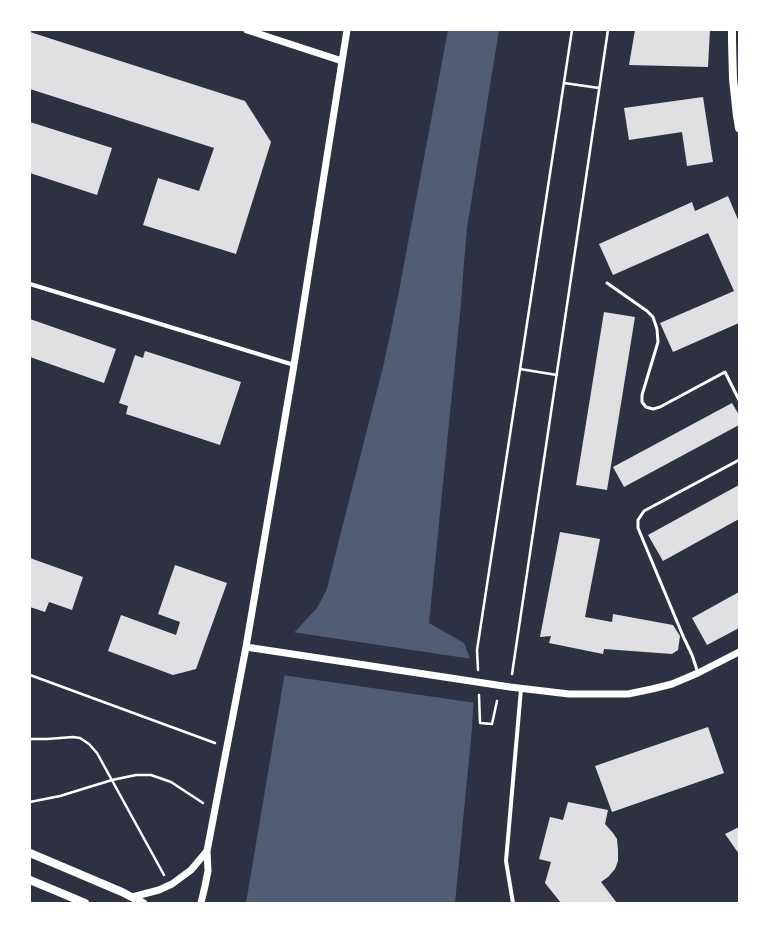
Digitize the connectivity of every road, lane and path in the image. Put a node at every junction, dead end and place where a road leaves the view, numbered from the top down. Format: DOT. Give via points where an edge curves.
graph roads {
  1 [pos="247,30"];
  2 [pos="348,30"];
  3 [pos="572,30"];
  4 [pos="608,30"];
  5 [pos="732,30"];
  6 [pos="342,61"];
  7 [pos="564,83"];
  8 [pos="599,88"];
  9 [pos="739,128"];
  10 [pos="607,283"];
  11 [pos="30,284"];
  12 [pos="294,365"];
  13 [pos="520,369"];
  14 [pos="557,375"];
  15 [pos="739,400"];
  16 [pos="739,460"];
  17 [pos="246,647"];
  18 [pos="739,652"];
  19 [pos="478,672"];
  20 [pos="698,673"];
  21 [pos="30,675"];
  22 [pos="510,688"];
  23 [pos="521,689"];
  24 [pos="479,694"];
  25 [pos="497,701"];
  26 [pos="30,739"];
  27 [pos="227,748"];
  28 [pos="112,780"];
  29 [pos="30,802"];
  30 [pos="203,803"];
  31 [pos="207,851"];
  32 [pos="30,853"];
  33 [pos="165,875"];
  34 [pos="30,880"];
  35 [pos="132,897"];
  36 [pos="85,903"];
  37 [pos="143,903"];
  38 [pos="201,903"];
  39 [pos="513,903"];
  1 -- 6 [label="street"];
  2 -- 6 [label="street"];
  3 -- 7 [label="path"];
  4 -- 8 [label="path"];
  5 -- 9 [label="main road" via="733,80"];
  6 -- 12 [label="street"];
  7 -- 8 [label="path"];
  7 -- 13 [label="path"];
  8 -- 14 [label="path"];
  10 -- 15 [label="lane" via="647,311 653,317 657,329 658,342 642,395 642,402 646,406 653,409 660,407 725,372"];
  11 -- 12 [label="street"];
  12 -- 17 [label="street"];
  13 -- 14 [label="path"];
  13 -- 19 [label="path" via="477,650"];
  14 -- 22 [label="path"];
  16 -- 20 [label="lane" via="644,511 638,520 638,528"];
  17 -- 22 [label="street"];
  17 -- 27 [label="street"];
  18 -- 20 [label="street"];
  20 -- 23 [label="street" via="672,684 628,694 569,694"];
  21 -- 27 [label="path"];
  22 -- 23 [label="street"];
  23 -- 39 [label="street" via="506,861"];
  24 -- 25 [label="path" via="480,723 492,724"];
  26 -- 28 [label="path" via="80,738 97,753"];
  27 -- 31 [label="street"];
  28 -- 29 [label="path"];
  28 -- 30 [label="path" via="151,775 171,782"];
  28 -- 33 [label="path"];
  31 -- 35 [label="street" via="191,870 172,884"];
  31 -- 38 [label="street" via="208,871"];
  32 -- 35 [label="main road"];
  34 -- 36 [label="main road"];
  35 -- 37 [label="main road"];
}
